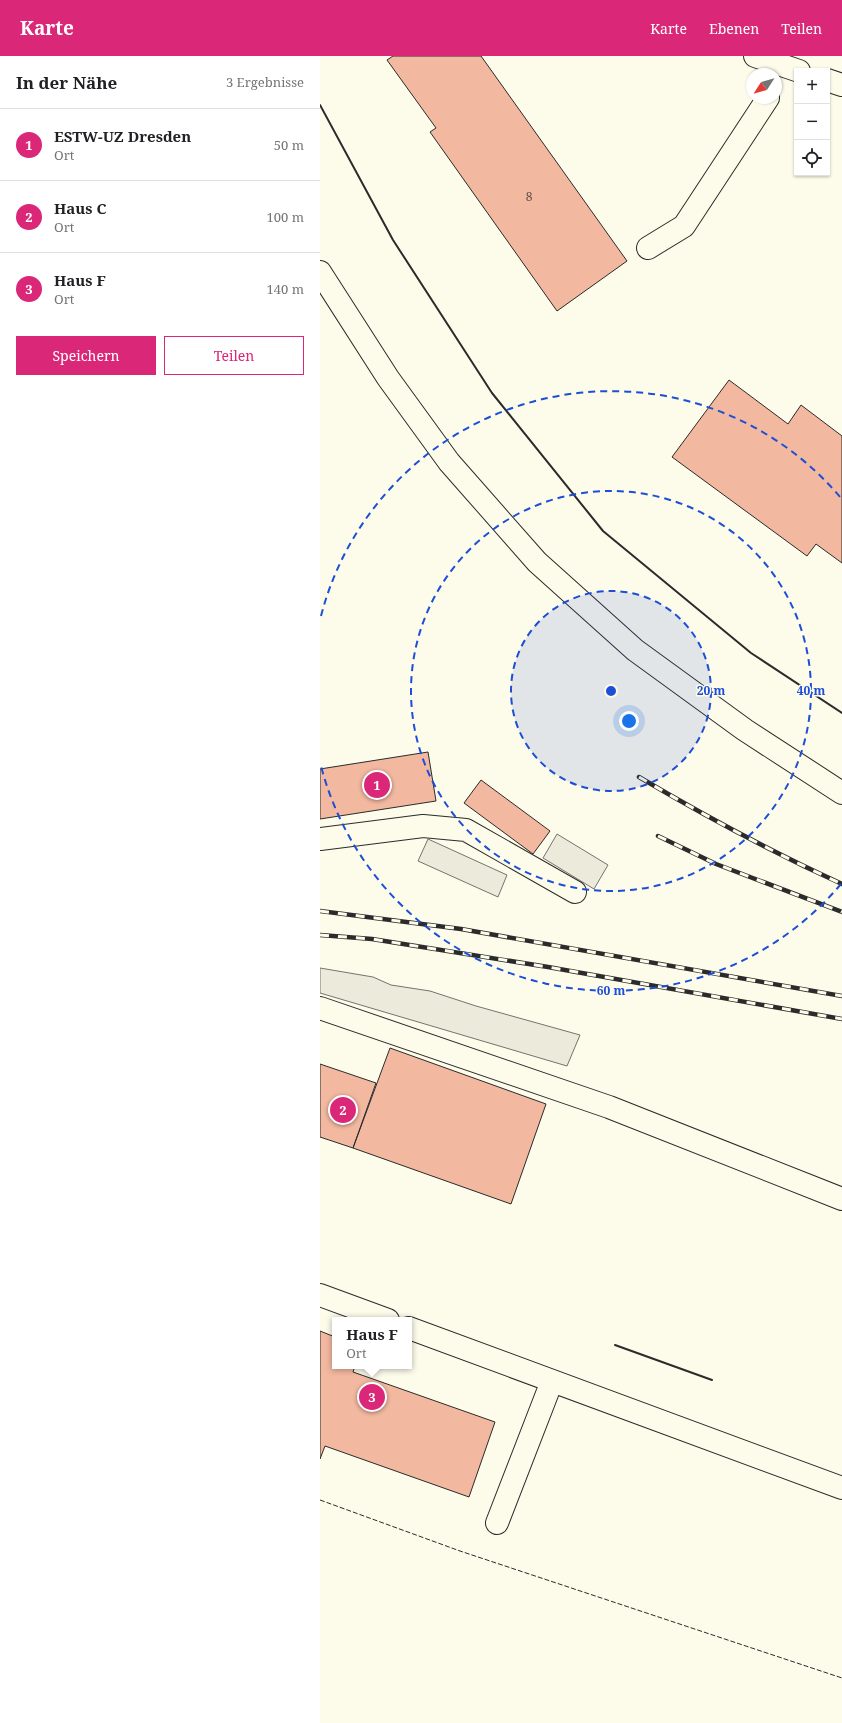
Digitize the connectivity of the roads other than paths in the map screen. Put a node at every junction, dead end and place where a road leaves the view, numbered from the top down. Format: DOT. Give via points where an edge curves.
graph roads {
  1 [pos="755,56"];
  2 [pos="786,72"];
  3 [pos="830,81"];
  4 [pos="842,85"];
  5 [pos="764,104"];
  6 [pos="648,248"];
  7 [pos="320,272"];
  8 [pos="842,793"];
  9 [pos="320,839"];
  10 [pos="575,892"];
  11 [pos="320,1008"];
  12 [pos="842,1199"];
  13 [pos="320,1295"];
  14 [pos="380,1317"];
  15 [pos="412,1329"];
  16 [pos="552,1381"];
  17 [pos="842,1488"];
  18 [pos="497,1523"];
  1 -- 2 [label="street"];
  3 -- 4 [label="street"];
  5 -- 6 [label="street" via="684,226"];
  7 -- 8 [label="street" via="388,378 449,462 537,562 635,650 744,730"];
  9 -- 10 [label="street" via="423,826 466,830"];
  11 -- 12 [label="street" via="609,1107"];
  13 -- 14 [label="street"];
  15 -- 16 [label="street"];
  16 -- 17 [label="street"];
  16 -- 18 [label="street"];
}
